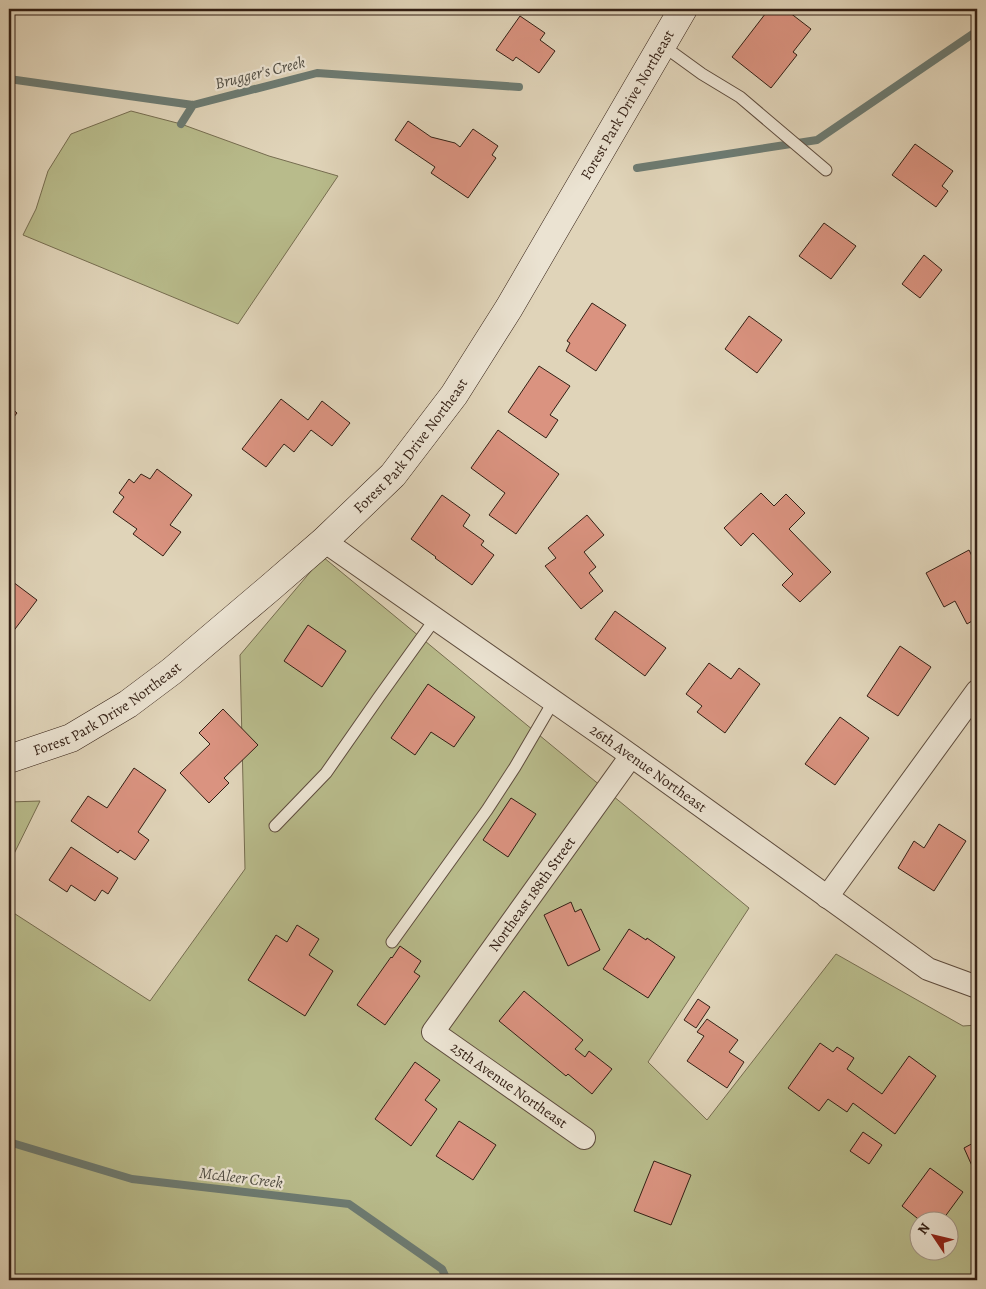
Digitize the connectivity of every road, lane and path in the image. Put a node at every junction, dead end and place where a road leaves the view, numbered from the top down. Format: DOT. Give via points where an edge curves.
graph roads {
  1 [pos="683,9"];
  2 [pos="662,45"];
  3 [pos="826,170"];
  4 [pos="324,541"];
  5 [pos="435,619"];
  6 [pos="977,691"];
  7 [pos="553,702"];
  8 [pos="631,756"];
  9 [pos="9,759"];
  10 [pos="275,826"];
  11 [pos="827,897"];
  12 [pos="392,942"];
  13 [pos="977,987"];
  14 [pos="433,1032"];
  15 [pos="584,1138"];
  1 -- 2 [label="street, Forest Park Drive Northeast"];
  2 -- 3 [label="lane" via="740,97"];
  2 -- 4 [label="street, Forest Park Drive Northeast" via="509,308 454,395 393,475"];
  4 -- 5 [label="street, 26th Avenue Northeast"];
  4 -- 9 [label="street, Forest Park Drive Northeast" via="172,671 128,704 71,738"];
  5 -- 7 [label="street, 26th Avenue Northeast"];
  5 -- 10 [label="lane" via="326,773"];
  6 -- 11 [label="street"];
  7 -- 8 [label="street, 26th Avenue Northeast"];
  7 -- 12 [label="lane" via="487,810"];
  8 -- 11 [label="street, 26th Avenue Northeast"];
  8 -- 14 [label="street, Northeast 188th Street"];
  11 -- 13 [label="street, 26th Avenue Northeast" via="928,969"];
  14 -- 15 [label="street, 25th Avenue Northeast"];
}
